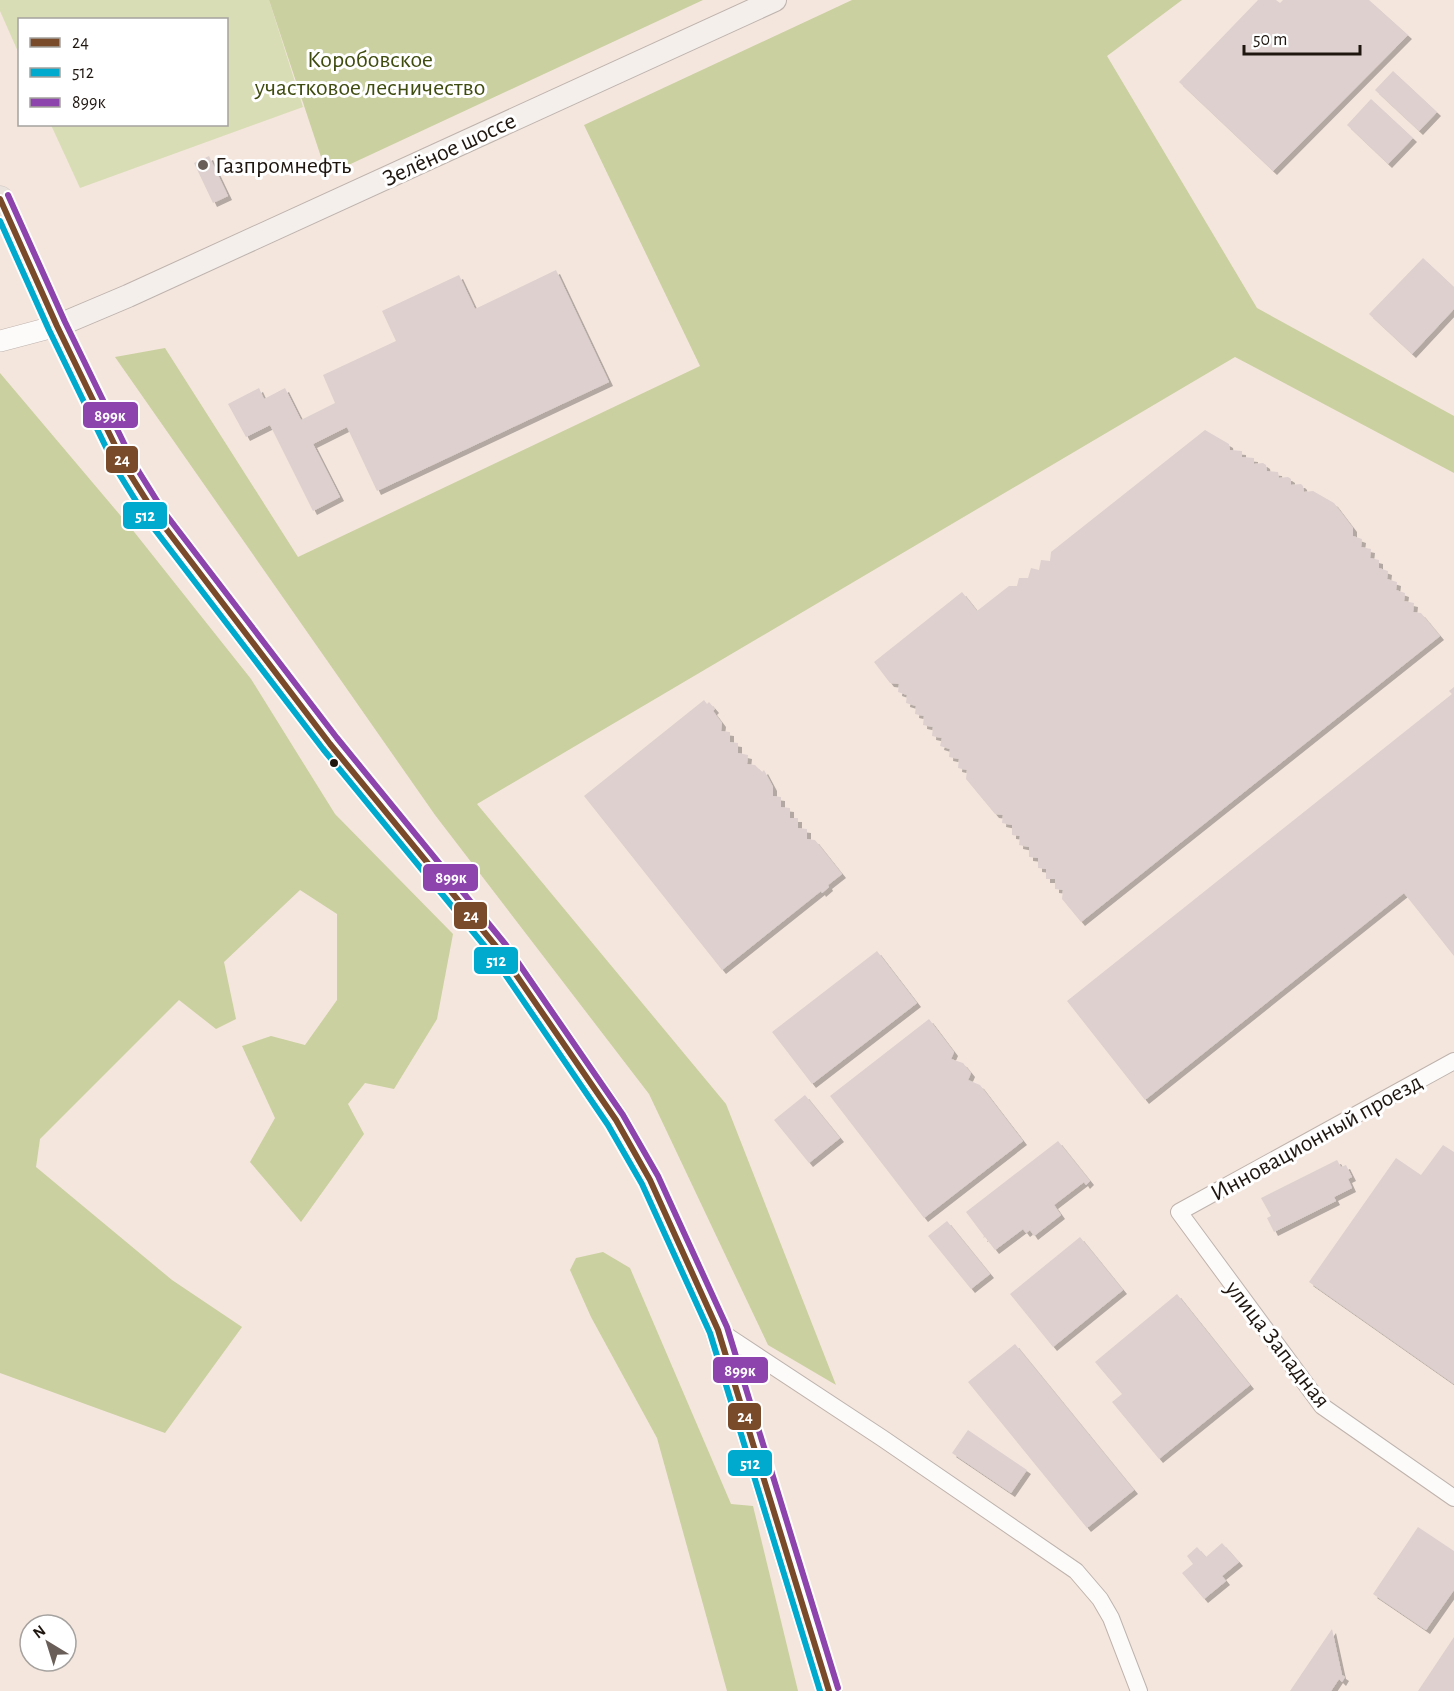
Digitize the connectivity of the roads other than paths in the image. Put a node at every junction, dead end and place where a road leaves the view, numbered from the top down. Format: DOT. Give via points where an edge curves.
graph roads {
  1 [pos="775,0"];
  2 [pos="0,198"];
  3 [pos="57,326"];
  4 [pos="0,341"];
  5 [pos="1454,1061"];
  6 [pos="1179,1212"];
  7 [pos="718,1330"];
  8 [pos="1454,1498"];
  9 [pos="829,1691"];
  10 [pos="1139,1691"];
  1 -- 3 [label="main road, Зелёное шоссе"];
  2 -- 3 [label="main road"];
  3 -- 4 [label="street"];
  3 -- 7 [label="main road" via="126,468 157,517 330,744 499,950 616,1120 650,1180"];
  5 -- 6 [label="street, Инновационный проезд"];
  6 -- 8 [label="street, улица Западная" via="1322,1406"];
  7 -- 9 [label="main road"];
  7 -- 10 [label="street" via="1076,1571 1111,1618"];
}
